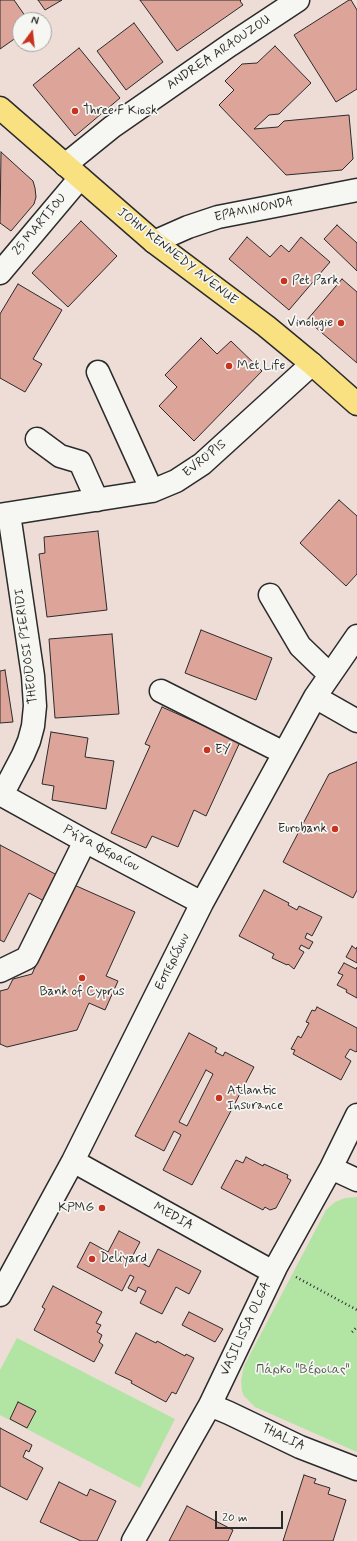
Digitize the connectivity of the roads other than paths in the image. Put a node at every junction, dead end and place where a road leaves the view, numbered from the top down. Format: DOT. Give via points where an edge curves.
graph roads {
  1 [pos="298,0"];
  2 [pos="0,108"];
  3 [pos="72,172"];
  4 [pos="357,190"];
  5 [pos="154,242"];
  6 [pos="0,272"];
  7 [pos="312,364"];
  8 [pos="98,372"];
  9 [pos="357,404"];
  10 [pos="37,439"];
  11 [pos="152,491"];
  12 [pos="97,500"];
  13 [pos="4,514"];
  14 [pos="270,594"];
  15 [pos="357,636"];
  16 [pos="330,675"];
  17 [pos="161,691"];
  18 [pos="315,697"];
  19 [pos="357,721"];
  20 [pos="284,753"];
  21 [pos="1,795"];
  22 [pos="85,841"];
  23 [pos="202,903"];
  24 [pos="0,971"];
  25 [pos="357,1115"];
  26 [pos="73,1161"];
  27 [pos="331,1168"];
  28 [pos="357,1180"];
  29 [pos="274,1270"];
  30 [pos="0,1295"];
  31 [pos="210,1405"];
  32 [pos="357,1469"];
  33 [pos="133,1541"];
  1 -- 3 [label="street, ANDREA ARAOUZOU" via="112,127"];
  2 -- 3 [label="main road, JOHN KENNEDY AVENUE"];
  3 -- 5 [label="main road, JOHN KENNEDY AVENUE"];
  3 -- 6 [label="street, 25 MARTIOU"];
  4 -- 5 [label="street, EPAMINONDA" via="218,217"];
  5 -- 7 [label="main road, JOHN KENNEDY AVENUE"];
  7 -- 9 [label="main road, JOHN KENNEDY AVENUE"];
  7 -- 11 [label="street, EVROPIS" via="202,464 176,482"];
  8 -- 11 [label="street"];
  10 -- 12 [label="street" via="60,456 80,462"];
  11 -- 12 [label="street, EVROPIS"];
  12 -- 13 [label="street, EVROPIS"];
  13 -- 21 [label="street, THEODOSI PIERIDI" via="33,676 35,706 29,741"];
  14 -- 16 [label="street" via="300,646"];
  15 -- 16 [label="street, Εσπερίδων"];
  16 -- 18 [label="street, Εσπερίδων"];
  17 -- 20 [label="street"];
  18 -- 19 [label="street"];
  18 -- 20 [label="street, Εσπερίδων"];
  20 -- 23 [label="street, Εσπερίδων"];
  21 -- 22 [label="street, Ρήγα Φεραίου"];
  22 -- 23 [label="street, Ρήγα Φεραίου"];
  22 -- 24 [label="street" via="27,958"];
  23 -- 26 [label="street, Εσπερίδων"];
  25 -- 27 [label="street, VASILISSA OLGA"];
  26 -- 29 [label="street, MEDIA"];
  26 -- 30 [label="street, Εσπερίδων"];
  27 -- 28 [label="street"];
  27 -- 29 [label="street, VASILISSA OLGA"];
  29 -- 31 [label="street, VASILISSA OLGA"];
  31 -- 32 [label="street, THALIA"];
  31 -- 33 [label="street, VASILISSA OLGA"];
}
